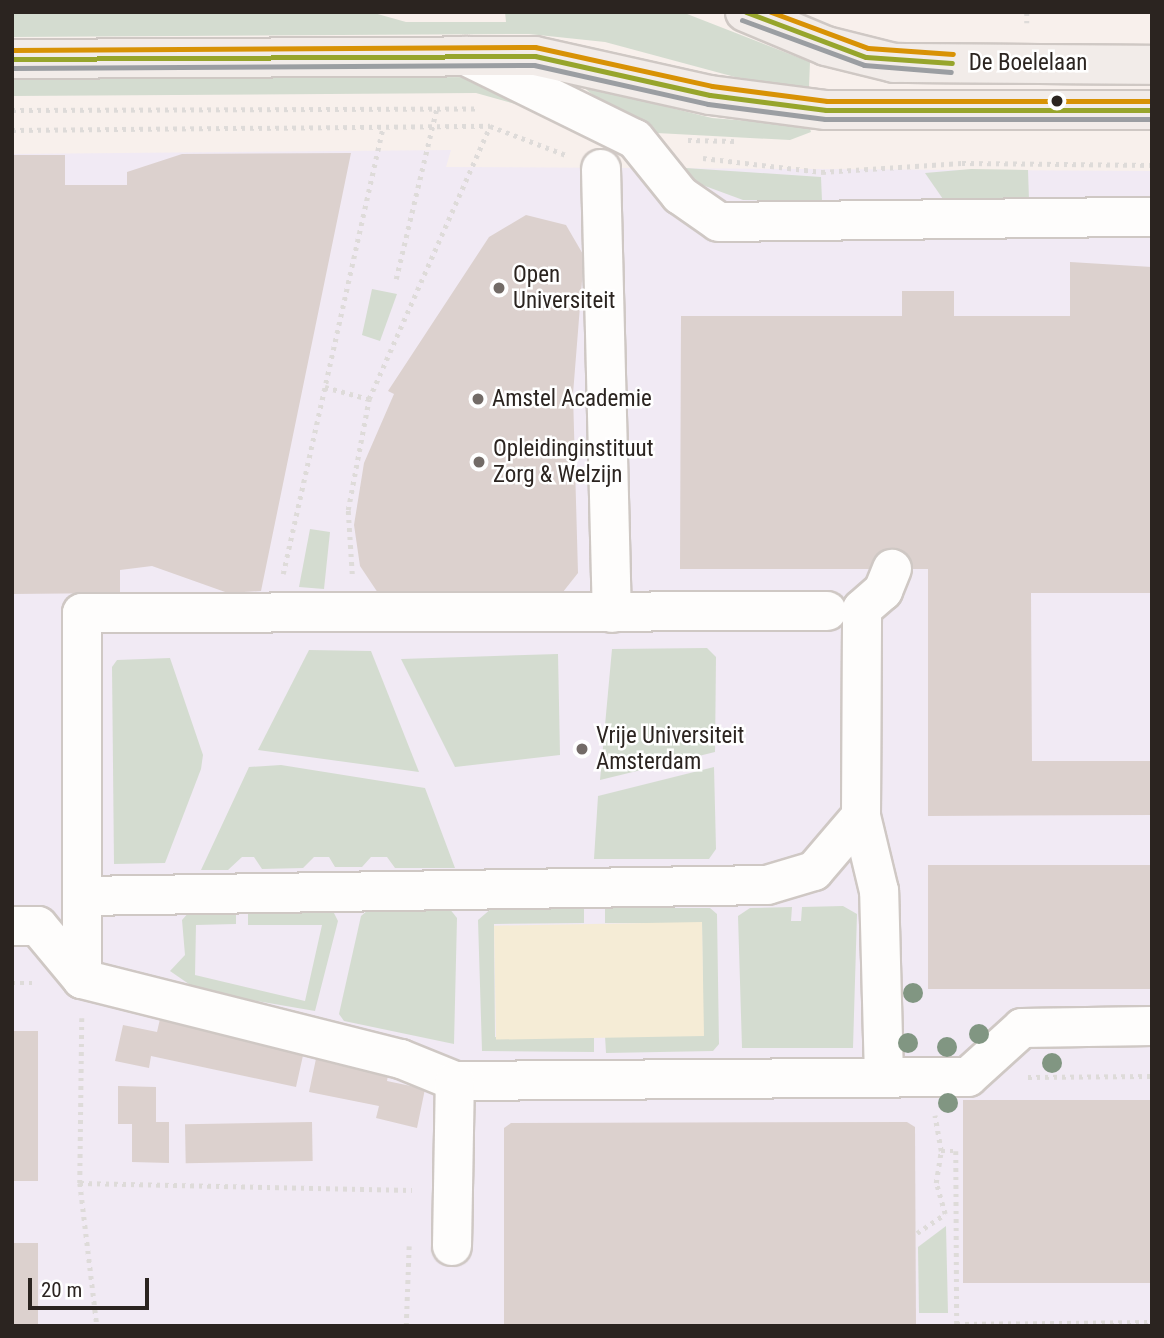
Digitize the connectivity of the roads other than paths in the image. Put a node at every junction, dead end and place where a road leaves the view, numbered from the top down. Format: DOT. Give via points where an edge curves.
graph roads {
  1 [pos="745,12"];
  2 [pos="466,56"];
  3 [pos="12,59"];
  4 [pos="1152,65"];
  5 [pos="1152,110"];
  6 [pos="601,169"];
  7 [pos="1152,217"];
  8 [pos="892,569"];
  9 [pos="844,610"];
  10 [pos="612,613"];
  11 [pos="861,816"];
  12 [pos="82,895"];
  13 [pos="12,926"];
  14 [pos="82,979"];
  15 [pos="1152,1026"];
  16 [pos="884,1077"];
  17 [pos="455,1081"];
  18 [pos="452,1246"];
  1 -- 4 [label="main road, De Boelelaan" via="826,46 894,62"];
  2 -- 3 [label="main road, De Boelelaan"];
  2 -- 5 [label="main road, De Boelelaan" via="573,61 710,95 826,110"];
  2 -- 7 [label="street" via="635,139 680,195 719,222"];
  6 -- 10 [label="street"];
  8 -- 9 [label="street" via="883,591"];
  9 -- 10 [label="street"];
  9 -- 11 [label="street"];
  10 -- 12 [label="street" via="82,613"];
  11 -- 12 [label="street" via="814,871 767,886"];
  11 -- 16 [label="street" via="879,891"];
  12 -- 14 [label="street"];
  13 -- 14 [label="street" via="38,926"];
  14 -- 17 [label="street" via="401,1059"];
  15 -- 16 [label="street" via="1021,1028 968,1077"];
  16 -- 17 [label="street"];
  17 -- 18 [label="street"];
}
